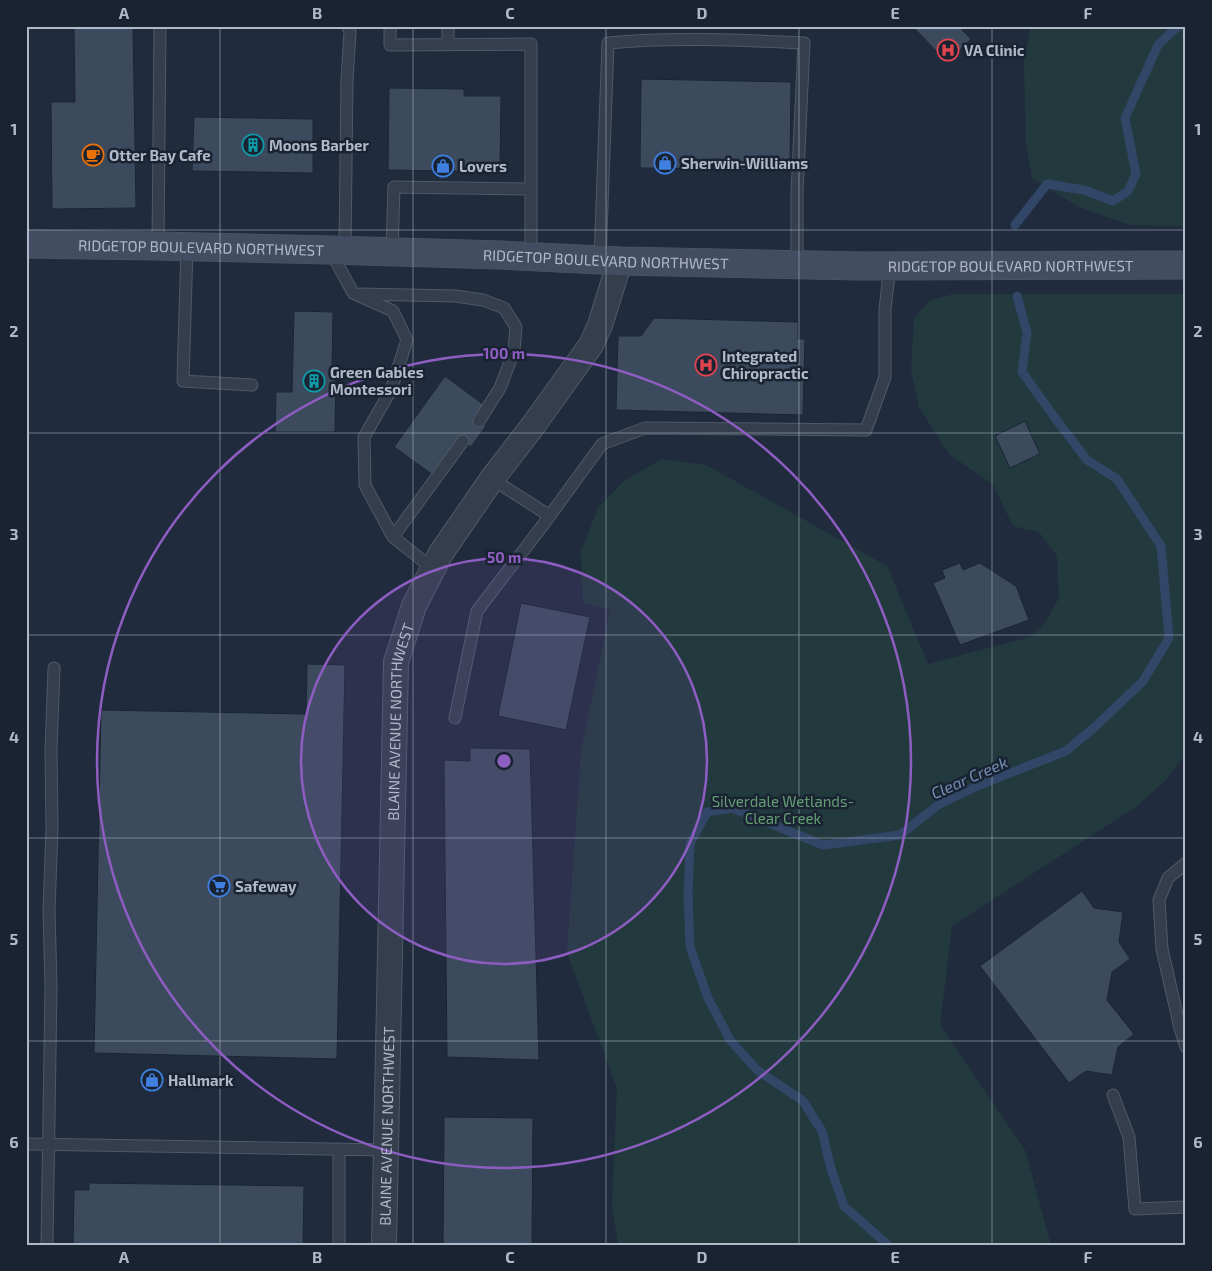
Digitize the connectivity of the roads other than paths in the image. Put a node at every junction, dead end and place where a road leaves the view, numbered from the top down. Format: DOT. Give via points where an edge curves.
graph roads {
  1 [pos="160,26"];
  2 [pos="348,26"];
  3 [pos="390,26"];
  4 [pos="448,26"];
  5 [pos="448,44"];
  6 [pos="531,189"];
  7 [pos="26,244"];
  8 [pos="158,246"];
  9 [pos="187,247"];
  10 [pos="338,250"];
  11 [pos="392,252"];
  12 [pos="531,257"];
  13 [pos="610,260"];
  14 [pos="797,264"];
  15 [pos="1186,265"];
  16 [pos="890,266"];
  17 [pos="353,293"];
  18 [pos="252,385"];
  19 [pos="479,421"];
  20 [pos="463,441"];
  21 [pos="492,479"];
  22 [pos="550,516"];
  23 [pos="393,537"];
  24 [pos="432,568"];
  25 [pos="54,668"];
  26 [pos="455,718"];
  27 [pos="1186,863"];
  28 [pos="1186,1047"];
  29 [pos="1113,1095"];
  30 [pos="26,1144"];
  31 [pos="49,1144"];
  32 [pos="339,1150"];
  33 [pos="387,1150"];
  34 [pos="1186,1207"];
  35 [pos="47,1245"];
  36 [pos="339,1245"];
  37 [pos="384,1245"];
  1 -- 8 [label="lane"];
  2 -- 10 [label="lane"];
  3 -- 5 [label="lane" via="390,45"];
  4 -- 5 [label="lane"];
  5 -- 6 [label="lane" via="531,44"];
  6 -- 11 [label="lane" via="394,187"];
  6 -- 12 [label="lane"];
  7 -- 8 [label="main road, RIDGETOP BOULEVARD NORTHWEST"];
  8 -- 9 [label="main road, RIDGETOP BOULEVARD NORTHWEST"];
  9 -- 10 [label="main road, RIDGETOP BOULEVARD NORTHWEST"];
  9 -- 18 [label="lane" via="183,381"];
  10 -- 11 [label="main road, RIDGETOP BOULEVARD NORTHWEST"];
  10 -- 17 [label="lane"];
  11 -- 12 [label="main road, RIDGETOP BOULEVARD NORTHWEST"];
  12 -- 13 [label="main road, RIDGETOP BOULEVARD NORTHWEST"];
  13 -- 14 [label="main road, RIDGETOP BOULEVARD NORTHWEST"];
  13 -- 14 [label="lane" via="608,43 714,39 804,43"];
  13 -- 21 [label="street, BLAINE AVENUE NORTHWEST" via="600,325 591,345"];
  14 -- 16 [label="main road, RIDGETOP BOULEVARD NORTHWEST"];
  15 -- 16 [label="main road, RIDGETOP BOULEVARD NORTHWEST"];
  16 -- 22 [label="lane" via="885,309 885,377 866,430 645,428 602,444"];
  17 -- 19 [label="lane" via="455,296 483,300 504,308 516,327 514,351 500,388"];
  17 -- 23 [label="lane" via="393,311 407,340 391,390 364,437 366,485"];
  20 -- 23 [label="lane"];
  21 -- 22 [label="lane"];
  21 -- 24 [label="street, BLAINE AVENUE NORTHWEST"];
  22 -- 26 [label="lane" via="477,611"];
  23 -- 24 [label="lane"];
  24 -- 33 [label="street, BLAINE AVENUE NORTHWEST" via="414,606 396,662"];
  25 -- 31 [label="lane"];
  27 -- 28 [label="lane" via="1168,878 1159,900 1162,949"];
  29 -- 34 [label="lane" via="1129,1137 1135,1209"];
  30 -- 31 [label="lane"];
  31 -- 32 [label="lane"];
  31 -- 35 [label="lane"];
  32 -- 33 [label="lane"];
  32 -- 36 [label="lane"];
  33 -- 37 [label="street, BLAINE AVENUE NORTHWEST"];
}
